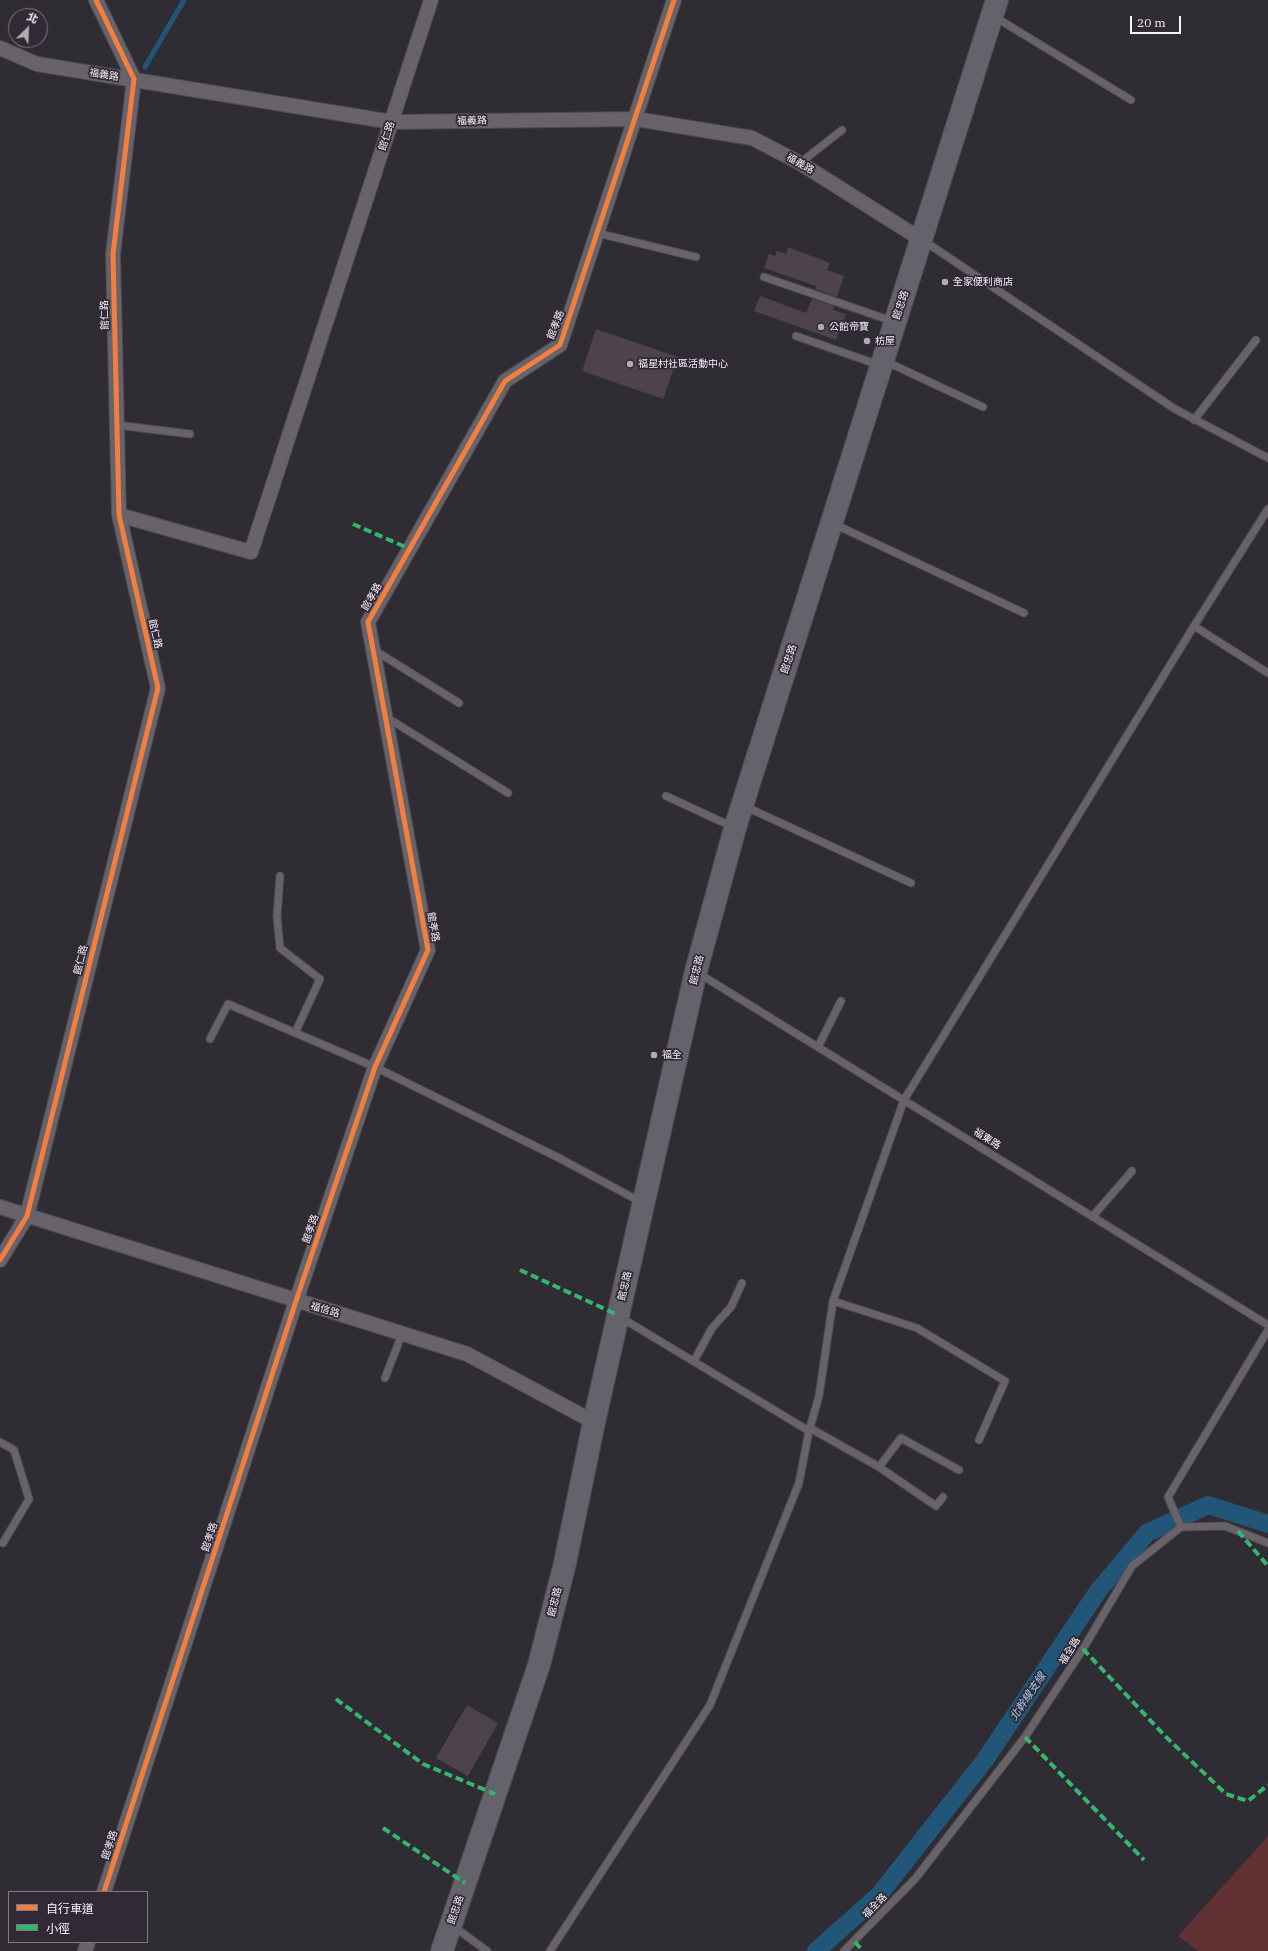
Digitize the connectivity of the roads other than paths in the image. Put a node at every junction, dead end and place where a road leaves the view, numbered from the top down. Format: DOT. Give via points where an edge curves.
graph roads {
  1 [pos="96,0"];
  2 [pos="431,0"];
  3 [pos="674,0"];
  4 [pos="994,4"];
  5 [pos="0,48"];
  6 [pos="134,79"];
  7 [pos="1132,100"];
  8 [pos="636,119"];
  9 [pos="392,122"];
  10 [pos="842,130"];
  11 [pos="800,163"];
  12 [pos="597,233"];
  13 [pos="922,240"];
  14 [pos="696,257"];
  15 [pos="764,277"];
  16 [pos="896,323"];
  17 [pos="796,336"];
  18 [pos="1256,340"];
  19 [pos="883,363"];
  20 [pos="983,407"];
  21 [pos="1194,420"];
  22 [pos="117,425"];
  23 [pos="190,434"];
  24 [pos="1268,458"];
  25 [pos="1268,509"];
  26 [pos="119,515"];
  27 [pos="832,523"];
  28 [pos="1024,613"];
  29 [pos="1194,626"];
  30 [pos="373,649"];
  31 [pos="1268,673"];
  32 [pos="459,703"];
  33 [pos="385,717"];
  34 [pos="508,793"];
  35 [pos="666,796"];
  36 [pos="742,805"];
  37 [pos="735,828"];
  38 [pos="280,876"];
  39 [pos="911,883"];
  40 [pos="696,971"];
  41 [pos="841,1001"];
  42 [pos="296,1033"];
  43 [pos="210,1039"];
  44 [pos="818,1047"];
  45 [pos="375,1067"];
  46 [pos="904,1100"];
  47 [pos="1132,1171"];
  48 [pos="643,1203"];
  49 [pos="0,1207"];
  50 [pos="27,1216"];
  51 [pos="1092,1216"];
  52 [pos="0,1260"];
  53 [pos="742,1283"];
  54 [pos="833,1301"];
  55 [pos="296,1302"];
  56 [pos="618,1316"];
  57 [pos="1268,1325"];
  58 [pos="1268,1330"];
  59 [pos="402,1334"];
  60 [pos="694,1361"];
  61 [pos="385,1378"];
  62 [pos="594,1422"];
  63 [pos="809,1429"];
  64 [pos="979,1440"];
  65 [pos="0,1442"];
  66 [pos="879,1467"];
  67 [pos="959,1470"];
  68 [pos="942,1497"];
  69 [pos="1181,1527"];
  70 [pos="3,1543"];
  71 [pos="1268,1543"];
  72 [pos="104,1891"];
  73 [pos="451,1925"];
  74 [pos="442,1951"];
  75 [pos="487,1951"];
  76 [pos="550,1951"];
  77 [pos="844,1951"];
  1 -- 6 [label="street"];
  2 -- 9 [label="street, 館仁路"];
  3 -- 8 [label="street, 館孝路"];
  4 -- 7 [label="lane"];
  4 -- 13 [label="main road, 館忠路"];
  5 -- 6 [label="street, 福義路" via="37,64"];
  6 -- 9 [label="street, 福義路"];
  6 -- 22 [label="street, 館仁路" via="113,254"];
  8 -- 9 [label="street, 福義路"];
  8 -- 11 [label="street, 福義路" via="752,138"];
  8 -- 12 [label="street, 館孝路"];
  9 -- 26 [label="street, 館仁路" via="251,552"];
  10 -- 11 [label="lane"];
  11 -- 13 [label="street, 福義路"];
  12 -- 14 [label="lane"];
  12 -- 30 [label="street, 館孝路" via="560,345 505,381 368,622"];
  13 -- 16 [label="main road, 館忠路"];
  13 -- 21 [label="lane"];
  15 -- 16 [label="lane"];
  16 -- 19 [label="main road, 館忠路"];
  17 -- 19 [label="lane"];
  18 -- 21 [label="lane"];
  19 -- 20 [label="lane"];
  19 -- 27 [label="main road, 館忠路"];
  21 -- 24 [label="lane"];
  22 -- 23 [label="lane"];
  22 -- 26 [label="street, 館仁路"];
  25 -- 29 [label="lane"];
  26 -- 50 [label="street, 館仁路" via="158,688"];
  27 -- 28 [label="lane"];
  27 -- 36 [label="main road, 館忠路"];
  29 -- 31 [label="lane"];
  29 -- 46 [label="lane"];
  30 -- 32 [label="lane"];
  30 -- 33 [label="street, 館孝路"];
  33 -- 34 [label="lane"];
  33 -- 45 [label="street, 館孝路" via="428,950"];
  35 -- 37 [label="lane"];
  36 -- 37 [label="main road, 館忠路"];
  36 -- 39 [label="lane"];
  37 -- 40 [label="main road, 館忠路"];
  38 -- 42 [label="lane" via="277,916 280,948 320,979"];
  40 -- 44 [label="lane, 福東路"];
  40 -- 48 [label="main road, 館忠路"];
  41 -- 44 [label="lane"];
  42 -- 43 [label="lane" via="228,1004"];
  42 -- 45 [label="lane"];
  44 -- 46 [label="lane, 福東路"];
  45 -- 48 [label="lane" via="559,1158"];
  45 -- 55 [label="street, 館孝路"];
  46 -- 51 [label="lane, 福東路"];
  46 -- 54 [label="lane"];
  47 -- 51 [label="lane"];
  48 -- 56 [label="main road, 館忠路"];
  49 -- 50 [label="street, 福信路"];
  50 -- 52 [label="street, 館仁路"];
  50 -- 55 [label="street, 福信路"];
  51 -- 57 [label="lane, 福東路"];
  53 -- 60 [label="lane" via="731,1307 712,1328"];
  54 -- 63 [label="lane" via="819,1396"];
  54 -- 64 [label="lane" via="917,1328 1005,1381"];
  55 -- 59 [label="street, 福信路"];
  55 -- 72 [label="street, 館孝路"];
  56 -- 60 [label="lane"];
  56 -- 62 [label="main road, 館忠路"];
  58 -- 69 [label="lane" via="1168,1497"];
  59 -- 61 [label="lane"];
  59 -- 62 [label="street, 福信路" via="467,1354"];
  60 -- 63 [label="lane"];
  62 -- 73 [label="main road, 館忠路" via="565,1563 539,1665"];
  63 -- 66 [label="lane"];
  63 -- 76 [label="lane" via="798,1483 710,1705"];
  65 -- 70 [label="lane" via="14,1450 29,1499"];
  66 -- 67 [label="lane" via="901,1438"];
  66 -- 68 [label="lane" via="936,1506"];
  69 -- 71 [label="lane" via="1225,1526"];
  69 -- 77 [label="lane, 福全路" via="1132,1566 1083,1649 1025,1737 915,1879"];
  73 -- 74 [label="main road, 館忠路"];
  73 -- 75 [label="lane"];
}
